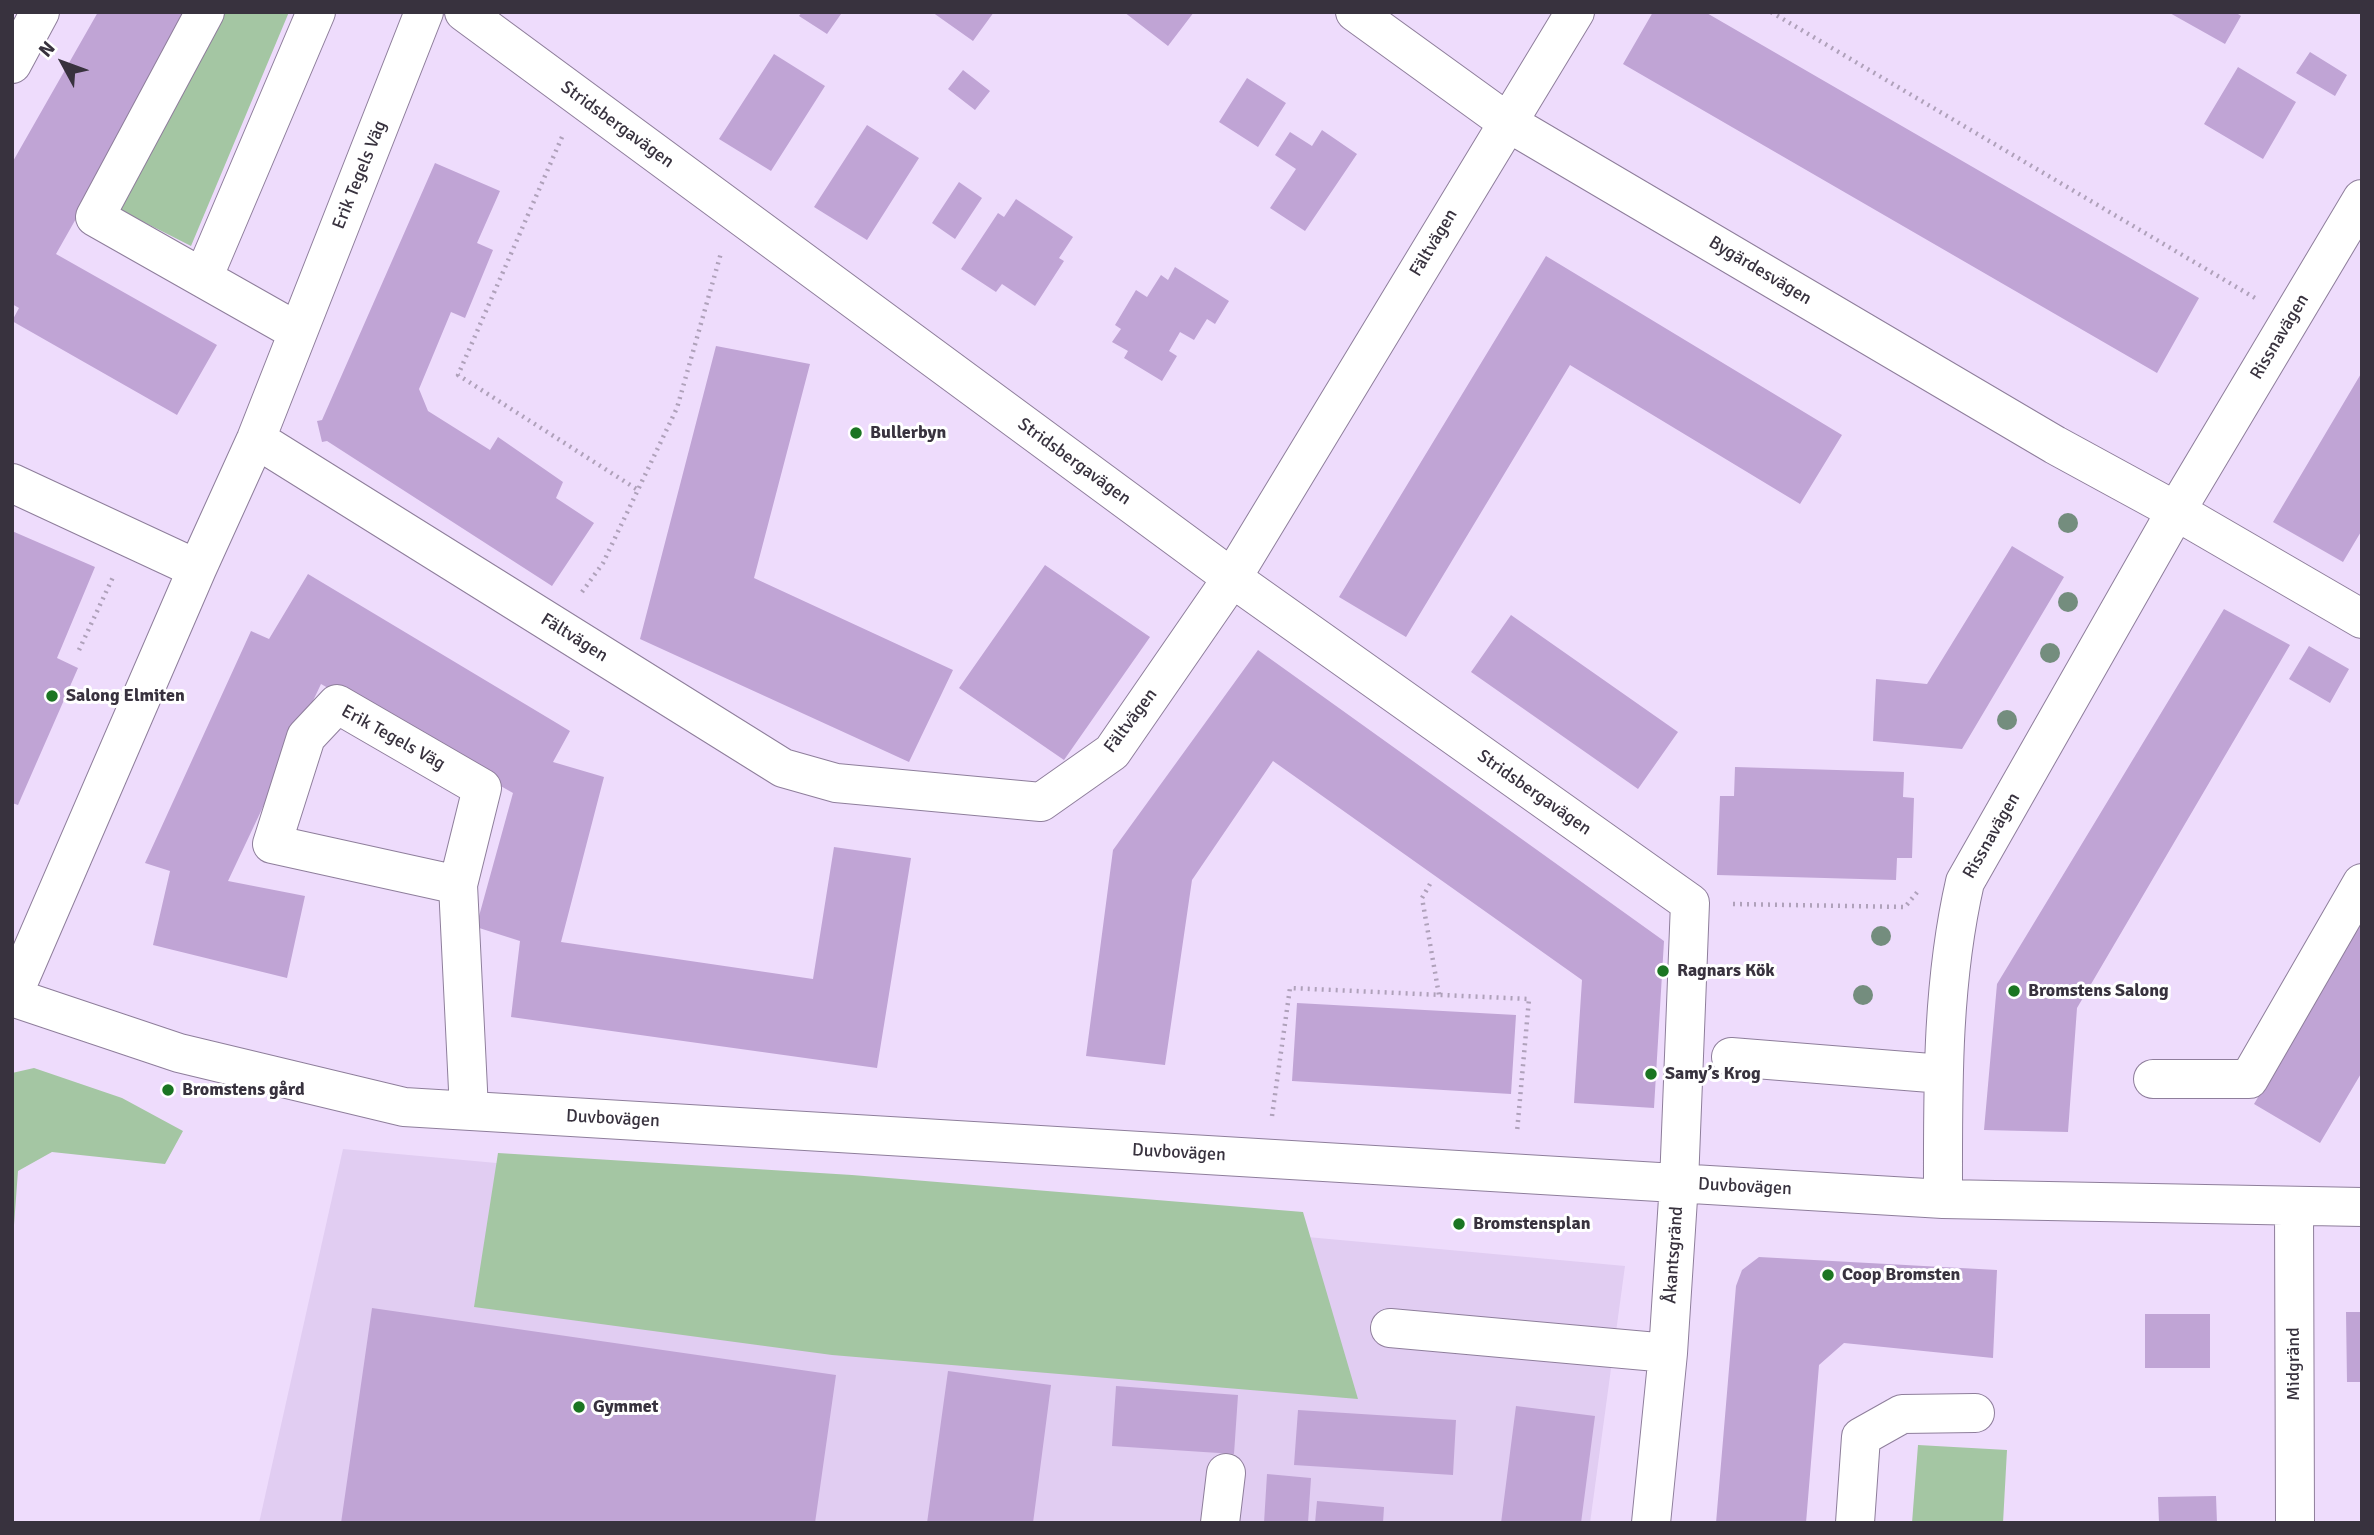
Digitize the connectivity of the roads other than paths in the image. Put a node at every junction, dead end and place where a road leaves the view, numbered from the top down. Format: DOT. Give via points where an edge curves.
graph roads {
  1 [pos="40,12"];
  2 [pos="205,12"];
  3 [pos="316,12"];
  4 [pos="424,12"];
  5 [pos="464,12"];
  6 [pos="1355,12"];
  7 [pos="1575,12"];
  8 [pos="12,64"];
  9 [pos="1507,122"];
  10 [pos="2362,199"];
  11 [pos="203,278"];
  12 [pos="298,332"];
  13 [pos="256,439"];
  14 [pos="12,483"];
  15 [pos="2176,511"];
  16 [pos="197,569"];
  17 [pos="1231,578"];
  18 [pos="2362,620"];
  19 [pos="2362,883"];
  20 [pos="458,886"];
  21 [pos="1690,903"];
  22 [pos="12,997"];
  23 [pos="1731,1057"];
  24 [pos="1943,1074"];
  25 [pos="2153,1079"];
  26 [pos="469,1110"];
  27 [pos="1679,1183"];
  28 [pos="1942,1199"];
  29 [pos="2294,1206"];
  30 [pos="2362,1207"];
  31 [pos="1390,1328"];
  32 [pos="1668,1353"];
  33 [pos="1975,1413"];
  34 [pos="1226,1473"];
  35 [pos="1220,1523"];
  36 [pos="1651,1523"];
  37 [pos="1855,1523"];
  38 [pos="2294,1523"];
  1 -- 8 [label="street"];
  2 -- 11 [label="street" via="95,217"];
  3 -- 11 [label="street"];
  4 -- 12 [label="street, Erik Tegels Väg"];
  5 -- 17 [label="street, Stridsbergavägen"];
  6 -- 9 [label="street, Bygärdesvägen"];
  7 -- 9 [label="street, Fältvägen"];
  9 -- 15 [label="street, Bygärdesvägen"];
  9 -- 17 [label="street, Fältvägen"];
  10 -- 15 [label="street, Rissnavägen"];
  11 -- 12 [label="street"];
  12 -- 13 [label="street, Erik Tegels Väg"];
  13 -- 16 [label="street, Erik Tegels Väg"];
  13 -- 17 [label="street, Fältvägen" via="783,768 836,783 1041,802 1112,752"];
  14 -- 16 [label="street"];
  15 -- 18 [label="street"];
  15 -- 24 [label="street, Rissnavägen" via="1965,882 1947,988"];
  16 -- 22 [label="street, Erik Tegels Väg"];
  17 -- 21 [label="street, Stridsbergavägen"];
  19 -- 25 [label="street" via="2249,1079"];
  20 -- 20 [label="street, Erik Tegels Väg" via="482,788 337,704 306,737 272,844"];
  20 -- 26 [label="street, Erik Tegels Väg"];
  21 -- 27 [label="street, Åkantsgränd"];
  22 -- 26 [label="street, Duvbovägen" via="179,1053 404,1107"];
  23 -- 24 [label="street"];
  24 -- 28 [label="street, Rissnavägen"];
  26 -- 27 [label="street, Duvbovägen"];
  27 -- 28 [label="street, Duvbovägen"];
  27 -- 32 [label="street, Åkantsgränd"];
  28 -- 29 [label="street, Duvbovägen"];
  29 -- 30 [label="street, Duvbovägen"];
  29 -- 38 [label="street, Midgränd"];
  31 -- 32 [label="street"];
  32 -- 36 [label="street, Åkantsgränd"];
  33 -- 37 [label="street" via="1902,1414 1861,1437"];
  34 -- 35 [label="street"];
}
